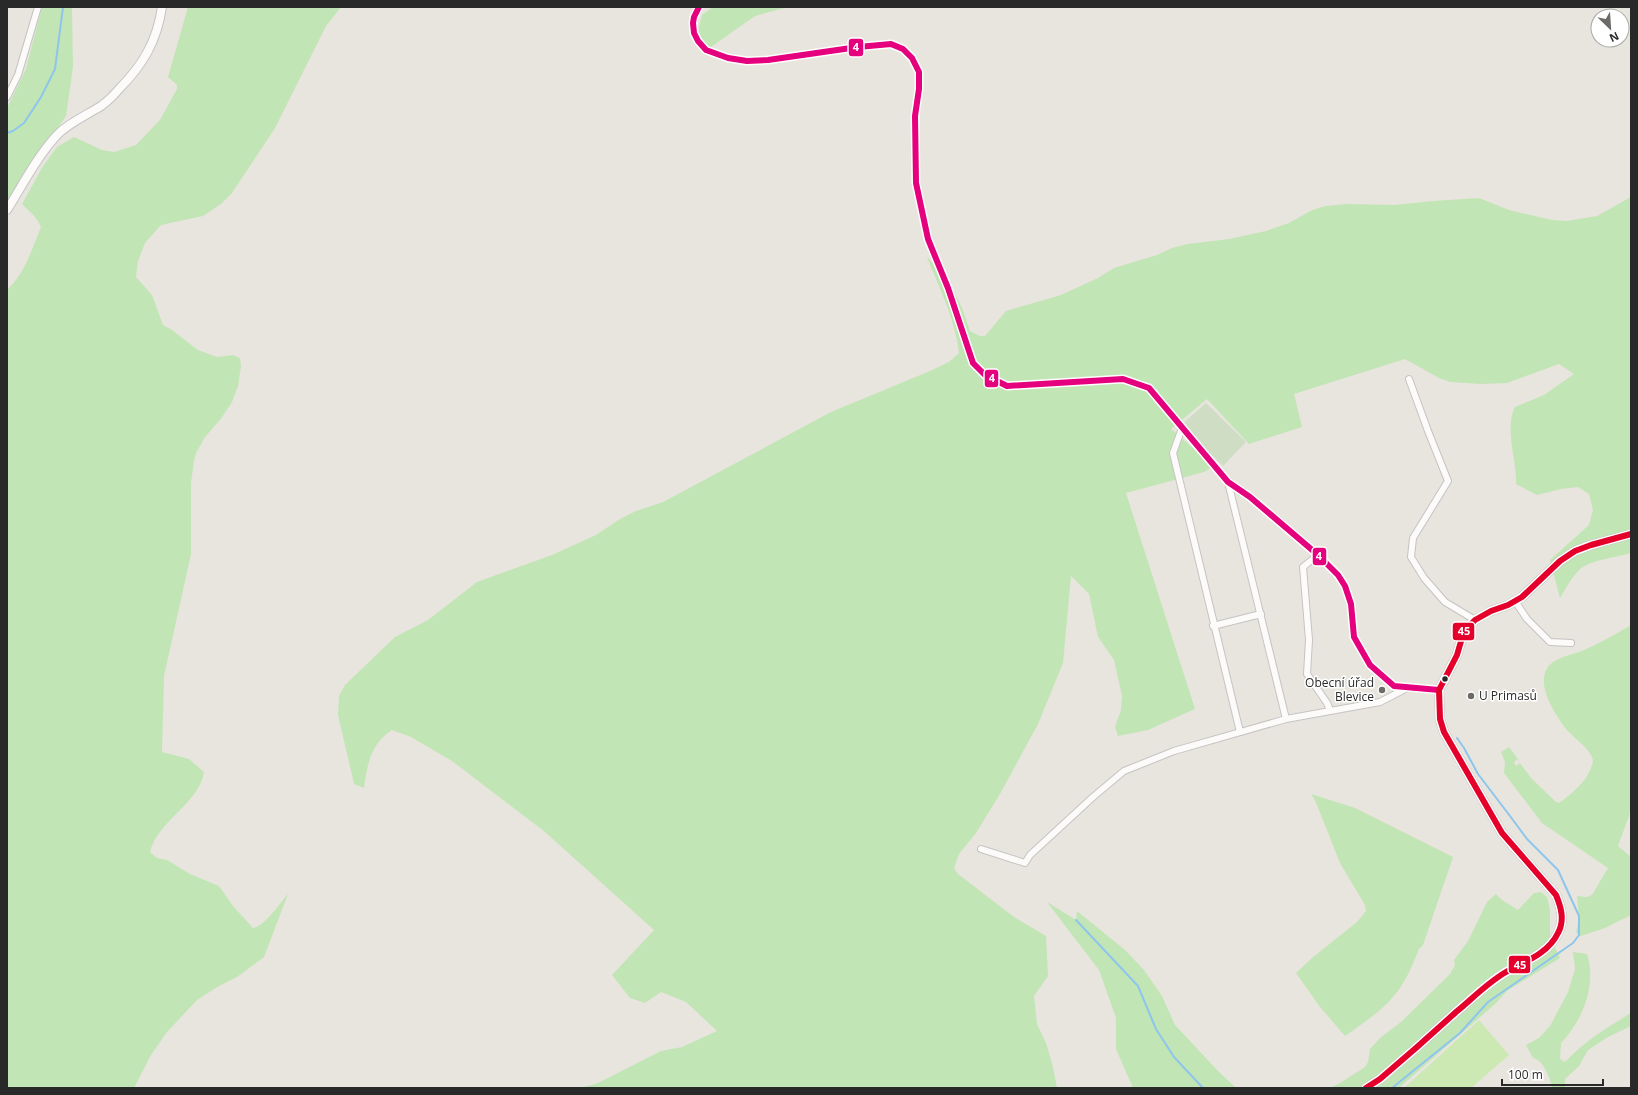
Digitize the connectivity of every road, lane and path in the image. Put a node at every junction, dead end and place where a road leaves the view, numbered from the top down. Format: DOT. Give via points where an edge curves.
graph roads {
  1 [pos="38,7"];
  2 [pos="162,7"];
  3 [pos="699,7"];
  4 [pos="7,97"];
  5 [pos="7,210"];
  6 [pos="1409,379"];
  7 [pos="1182,428"];
  8 [pos="1228,482"];
  9 [pos="1631,534"];
  10 [pos="1318,555"];
  11 [pos="1515,601"];
  12 [pos="1260,614"];
  13 [pos="1474,620"];
  14 [pos="1213,626"];
  15 [pos="1572,643"];
  16 [pos="1407,688"];
  17 [pos="1439,690"];
  18 [pos="1330,710"];
  19 [pos="1286,719"];
  20 [pos="1240,732"];
  21 [pos="981,849"];
  22 [pos="1366,1088"];
  1 -- 4 [label="street" via="18,75"];
  2 -- 5 [label="street" via="155,37 139,68 102,105 57,135"];
  3 -- 7 [label="street" via="693,23 698,41 706,50 728,58 747,61 768,60 891,44 903,49 912,58 919,72 915,116 916,183 928,239 948,288 973,363 985,375 1007,386 1123,379 1149,388"];
  6 -- 13 [label="street" via="1448,481 1413,538 1411,557 1424,578 1445,602"];
  7 -- 8 [label="street"];
  7 -- 14 [label="street" via="1172,453"];
  8 -- 10 [label="street" via="1250,497"];
  8 -- 12 [label="street"];
  9 -- 11 [label="street" via="1575,551"];
  10 -- 16 [label="street" via="1345,586 1351,604 1354,637 1370,665 1394,686"];
  10 -- 18 [label="street" via="1302,568 1309,640 1307,674"];
  11 -- 13 [label="street"];
  11 -- 15 [label="street" via="1527,619 1550,642"];
  12 -- 14 [label="street"];
  12 -- 19 [label="street"];
  13 -- 17 [label="street" via="1464,631 1457,655"];
  14 -- 20 [label="street"];
  16 -- 17 [label="street"];
  16 -- 18 [label="street" via="1380,702"];
  17 -- 22 [label="street" via="1440,719 1444,732 1502,833 1556,895 1561,908 1562,922 1552,944 1486,986"];
  18 -- 19 [label="street"];
  19 -- 20 [label="street"];
  20 -- 21 [label="street" via="1174,752 1124,771 1030,855 1025,863"];
}
